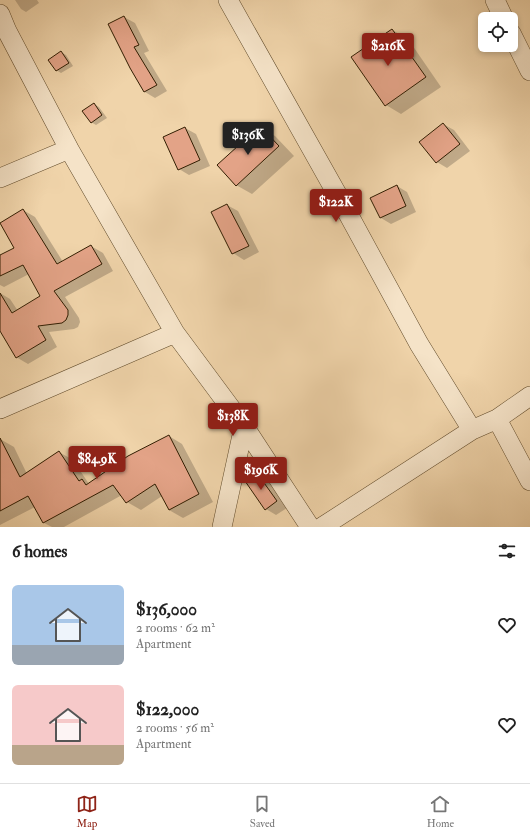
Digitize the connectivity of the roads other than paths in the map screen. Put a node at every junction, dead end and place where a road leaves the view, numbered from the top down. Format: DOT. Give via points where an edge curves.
graph roads {
  1 [pos="228,0"];
  2 [pos="494,0"];
  3 [pos="500,12"];
  4 [pos="0,14"];
  5 [pos="518,47"];
  6 [pos="530,71"];
  7 [pos="69,148"];
  8 [pos="0,178"];
  9 [pos="175,333"];
  10 [pos="530,396"];
  11 [pos="0,409"];
  12 [pos="497,419"];
  13 [pos="244,426"];
  14 [pos="472,430"];
  15 [pos="530,481"];
  16 [pos="222,527"];
  17 [pos="310,527"];
  18 [pos="322,527"];
  1 -- 14 [label="street" via="419,344"];
  2 -- 3 [label="street"];
  4 -- 7 [label="street"];
  5 -- 6 [label="street"];
  7 -- 8 [label="street"];
  7 -- 9 [label="street"];
  9 -- 11 [label="street"];
  9 -- 13 [label="street"];
  10 -- 12 [label="street"];
  12 -- 14 [label="street"];
  12 -- 15 [label="street"];
  13 -- 16 [label="street"];
  13 -- 17 [label="street"];
  14 -- 18 [label="street"];
}
